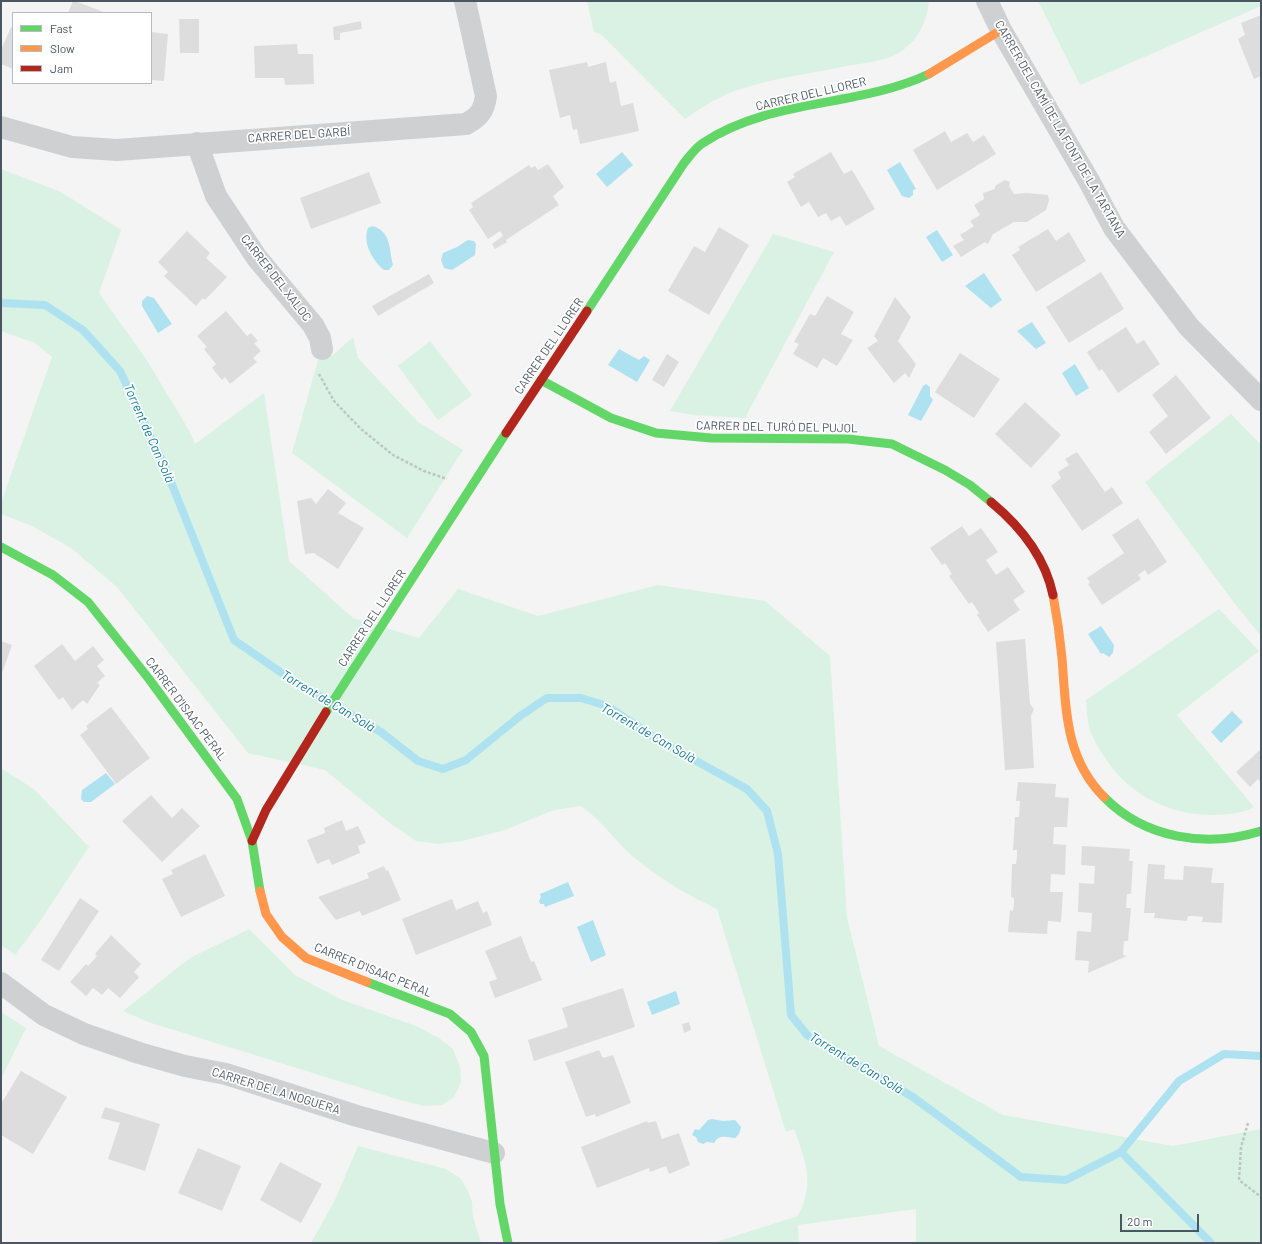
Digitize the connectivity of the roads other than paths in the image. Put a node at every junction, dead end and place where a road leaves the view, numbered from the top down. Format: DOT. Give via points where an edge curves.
graph roads {
  1 [pos="465,1"];
  2 [pos="987,1"];
  3 [pos="1001,30"];
  4 [pos="1,127"];
  5 [pos="197,143"];
  6 [pos="322,350"];
  7 [pos="541,380"];
  8 [pos="1261,400"];
  9 [pos="1,547"];
  10 [pos="1261,831"];
  11 [pos="252,841"];
  12 [pos="1,983"];
  13 [pos="494,1153"];
  14 [pos="508,1243"];
  1 -- 5 [label="street, CARRER DEL GARBÍ" via="486,96 485,108 478,118 466,124"];
  2 -- 3 [label="street, CARRER DEL CAMÍ DE LA FONT DE LA TARTANA"];
  3 -- 7 [label="street, CARRER DEL LLORER" via="953,60 904,84 831,103 761,117 702,144 684,162"];
  3 -- 8 [label="street, CARRER DEL CAMÍ DE LA FONT DE LA TARTANA" via="1114,228 1189,327"];
  4 -- 5 [label="street, CARRER DEL GARBÍ" via="72,147 117,150"];
  5 -- 6 [label="street, CARRER DEL XALOC" via="216,196 257,258 313,325 320,338"];
  7 -- 10 [label="street, CARRER DEL TURÓ DEL PUJOL" via="603,415 654,432 719,439 840,439 892,445 947,470 969,484 1009,518 1029,539 1044,569 1051,586 1057,622 1067,730 1080,769 1092,788 1137,823 1180,838 1202,841 1232,839"];
  7 -- 11 [label="street, CARRER DEL LLORER" via="294,763 266,810"];
  9 -- 11 [label="street, CARRER D'ISAAC PERAL" via="53,575 88,602 149,679 237,799"];
  11 -- 13 [label="street, CARRER D'ISAAC PERAL" via="266,914 287,941 306,958 450,1014 471,1032 484,1056"];
  12 -- 13 [label="street, CARRER DE LA NOGUERA" via="44,1015 84,1034 139,1053 184,1066 226,1074 357,1116"];
  13 -- 14 [label="street, CARRER D'ISAAC PERAL"];
}
